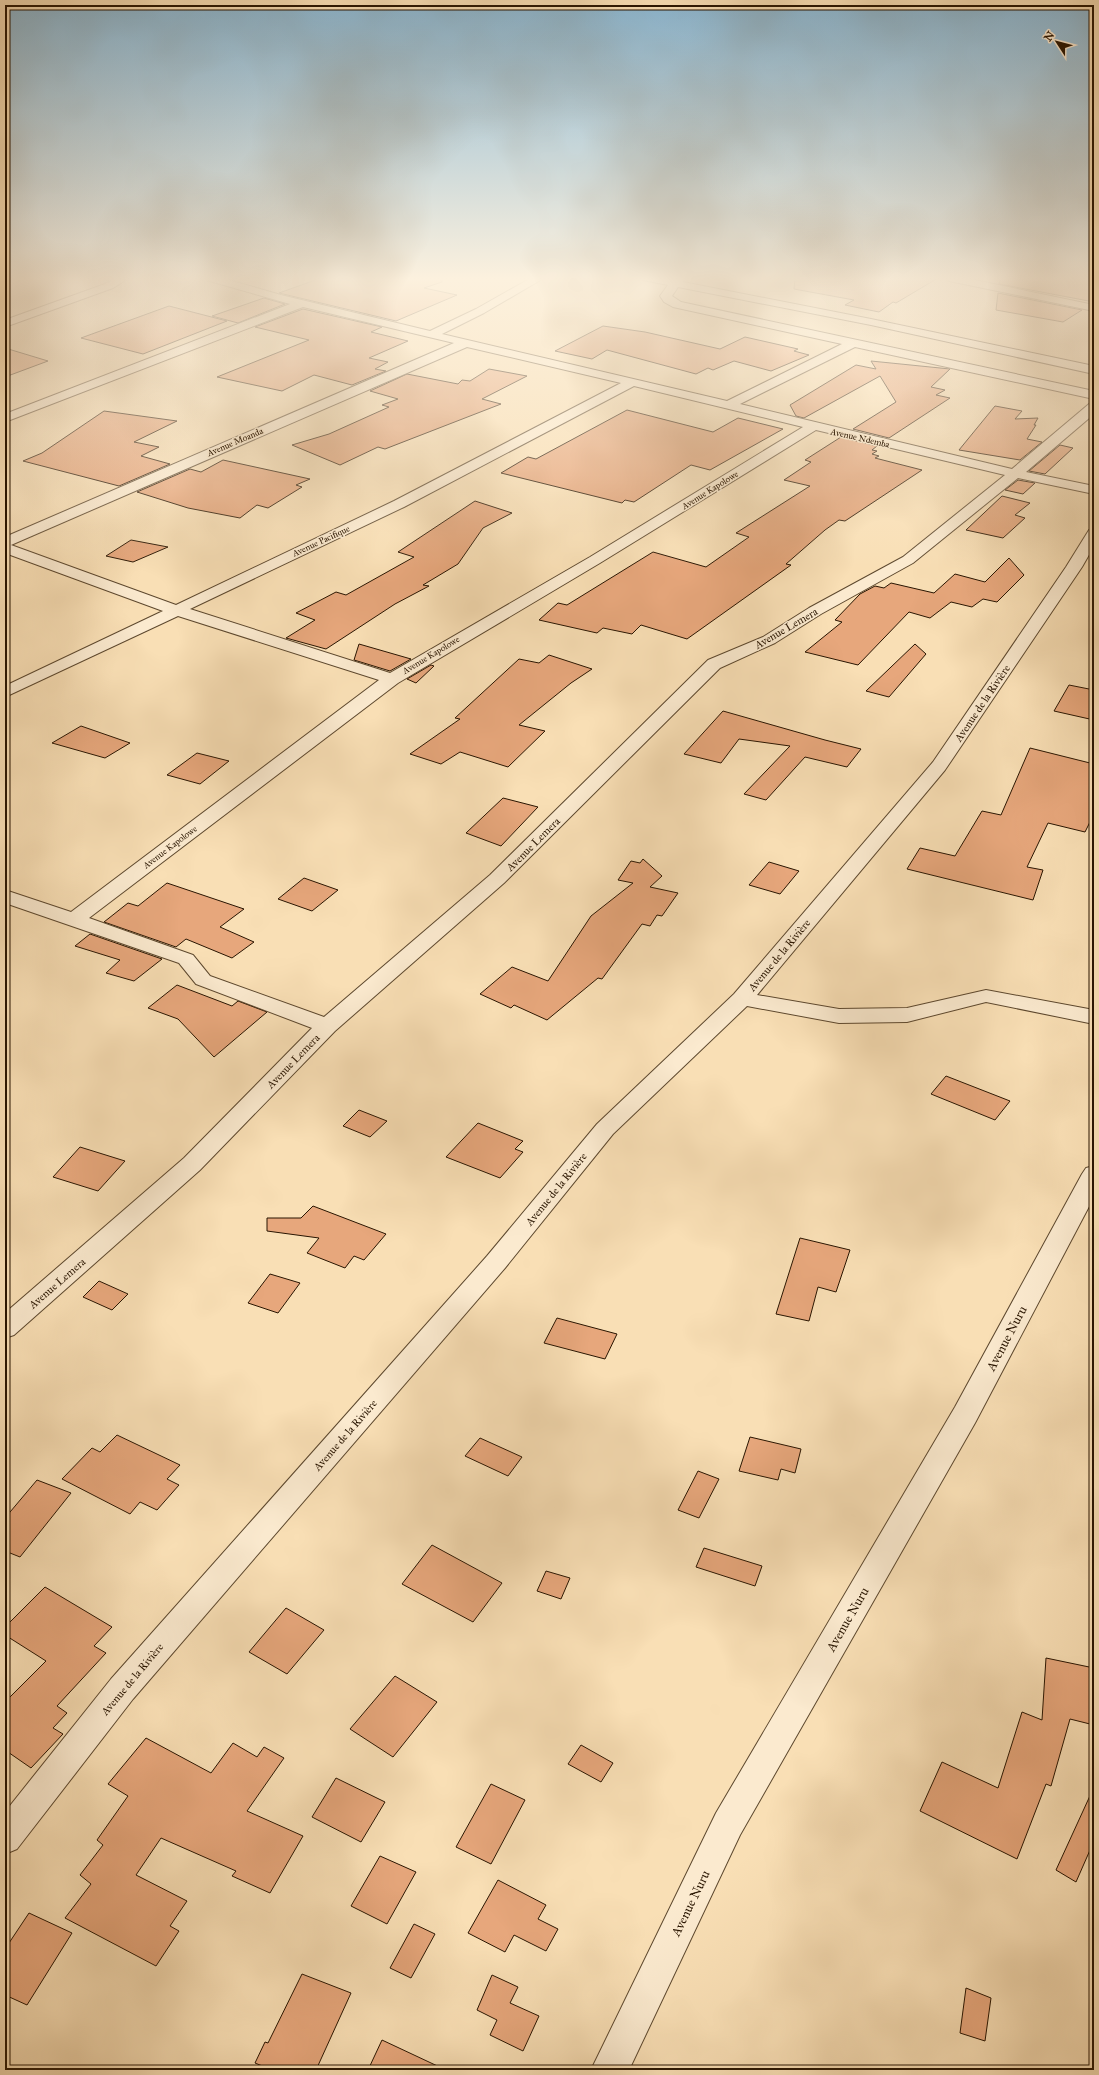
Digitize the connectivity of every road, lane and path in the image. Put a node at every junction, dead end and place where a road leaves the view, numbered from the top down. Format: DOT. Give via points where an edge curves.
graph roads {
  1 [pos="117,375"];
  2 [pos="389,375"];
  3 [pos="603,375"];
  4 [pos="790,375"];
  5 [pos="994,375"];
  6 [pos="633,382"];
  7 [pos="1092,396"];
  8 [pos="729,405"];
  9 [pos="5,418"];
  10 [pos="813,426"];
  11 [pos="1013,474"];
  12 [pos="1094,490"];
  13 [pos="1094,533"];
  14 [pos="5,542"];
  15 [pos="5,548"];
  16 [pos="176,610"];
  17 [pos="392,679"];
  18 [pos="5,692"];
  19 [pos="5,896"];
  20 [pos="74,920"];
  21 [pos="742,999"];
  22 [pos="1094,1017"];
  23 [pos="328,1026"];
  24 [pos="1094,1174"];
  25 [pos="5,1328"];
  26 [pos="5,1838"];
  27 [pos="610,2070"];
  1 -- 9 [label="street"];
  2 -- 14 [label="street, Avenue Moanda"];
  3 -- 6 [label="street, Avenue Ndemba"];
  4 -- 8 [label="street"];
  5 -- 7 [label="street"];
  6 -- 8 [label="street, Avenue Ndemba"];
  6 -- 16 [label="street, Avenue Pacifique" via="399,504"];
  7 -- 11 [label="street, Avenue Lemera"];
  8 -- 10 [label="street, Avenue Ndemba"];
  10 -- 11 [label="street, Avenue Ndemba"];
  10 -- 17 [label="street, Avenue Kapolowe" via="595,560"];
  11 -- 12 [label="street, Avenue Ndemba"];
  11 -- 23 [label="street, Avenue Lemera" via="908,560 815,611 769,640 714,664 497,879"];
  13 -- 21 [label="street, Avenue de la Rivière" via="1074,567 939,766"];
  15 -- 16 [label="street"];
  16 -- 17 [label="street"];
  16 -- 18 [label="street, Avenue Pacifique"];
  17 -- 20 [label="street, Avenue Kapolowe"];
  19 -- 20 [label="street"];
  20 -- 23 [label="street" via="186,959 194,966 195,974 203,980"];
  21 -- 22 [label="street" via="838,1016 907,1015 986,996"];
  21 -- 26 [label="street, Avenue de la Rivière" via="605,1129 491,1268 122,1689"];
  23 -- 25 [label="street, Avenue Lemera" via="192,1164"];
  24 -- 27 [label="street, Avenue Nuru" via="965,1415 728,1824"];
}
